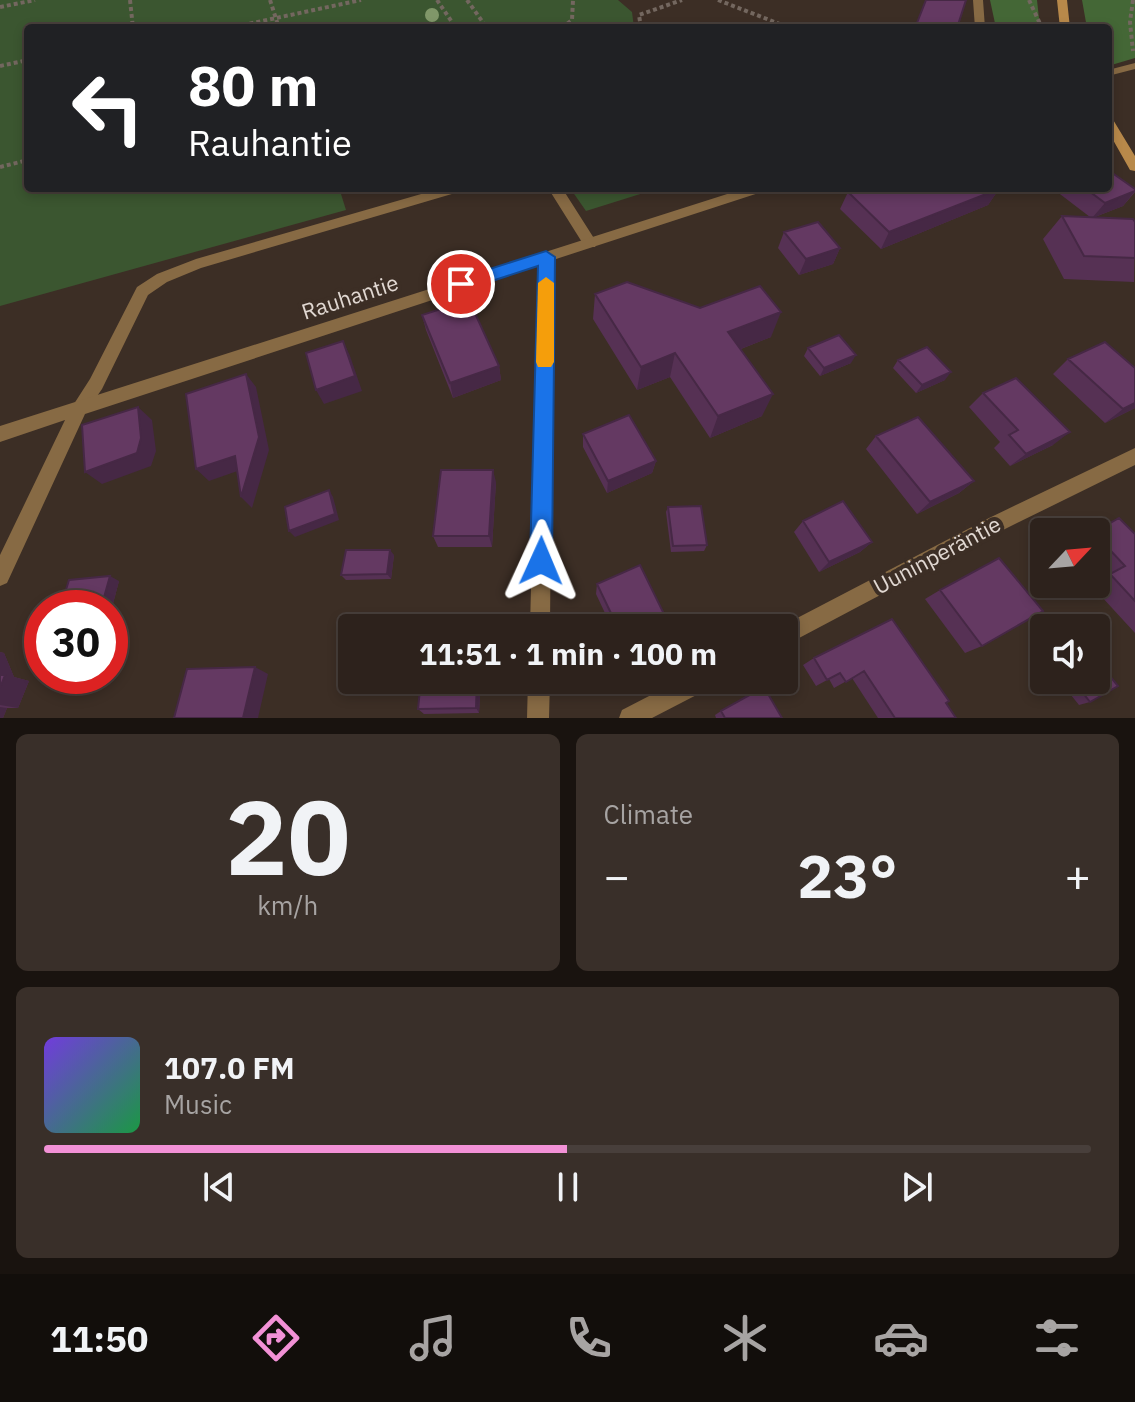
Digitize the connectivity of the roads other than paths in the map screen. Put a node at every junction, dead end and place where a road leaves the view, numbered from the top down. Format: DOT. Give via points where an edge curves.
graph roads {
  1 [pos="978,0"];
  2 [pos="1062,0"];
  3 [pos="980,24"];
  4 [pos="1065,24"];
  5 [pos="1135,66"];
  6 [pos="1112,72"];
  7 [pos="1112,128"];
  8 [pos="1135,167"];
  9 [pos="443,192"];
  10 [pos="558,192"];
  11 [pos="748,192"];
  12 [pos="590,243"];
  13 [pos="546,257"];
  14 [pos="80,407"];
  15 [pos="0,434"];
  16 [pos="1135,456"];
  17 [pos="0,576"];
  18 [pos="540,614"];
  19 [pos="798,629"];
  20 [pos="539,694"];
  21 [pos="675,694"];
  22 [pos="538,718"];
  23 [pos="630,718"];
  1 -- 3 [label="street"];
  2 -- 4 [label="main road"];
  5 -- 6 [label="street"];
  7 -- 8 [label="main road"];
  9 -- 14 [label="street" via="162,278 142,291"];
  10 -- 12 [label="street"];
  11 -- 12 [label="street, Rauhantie"];
  12 -- 13 [label="street, Rauhantie"];
  13 -- 14 [label="street, Rauhantie"];
  13 -- 18 [label="street"];
  14 -- 15 [label="street, Rauhantie"];
  14 -- 17 [label="street"];
  16 -- 19 [label="street, Uuninperäntie"];
  20 -- 22 [label="street"];
  21 -- 23 [label="street"];
}
